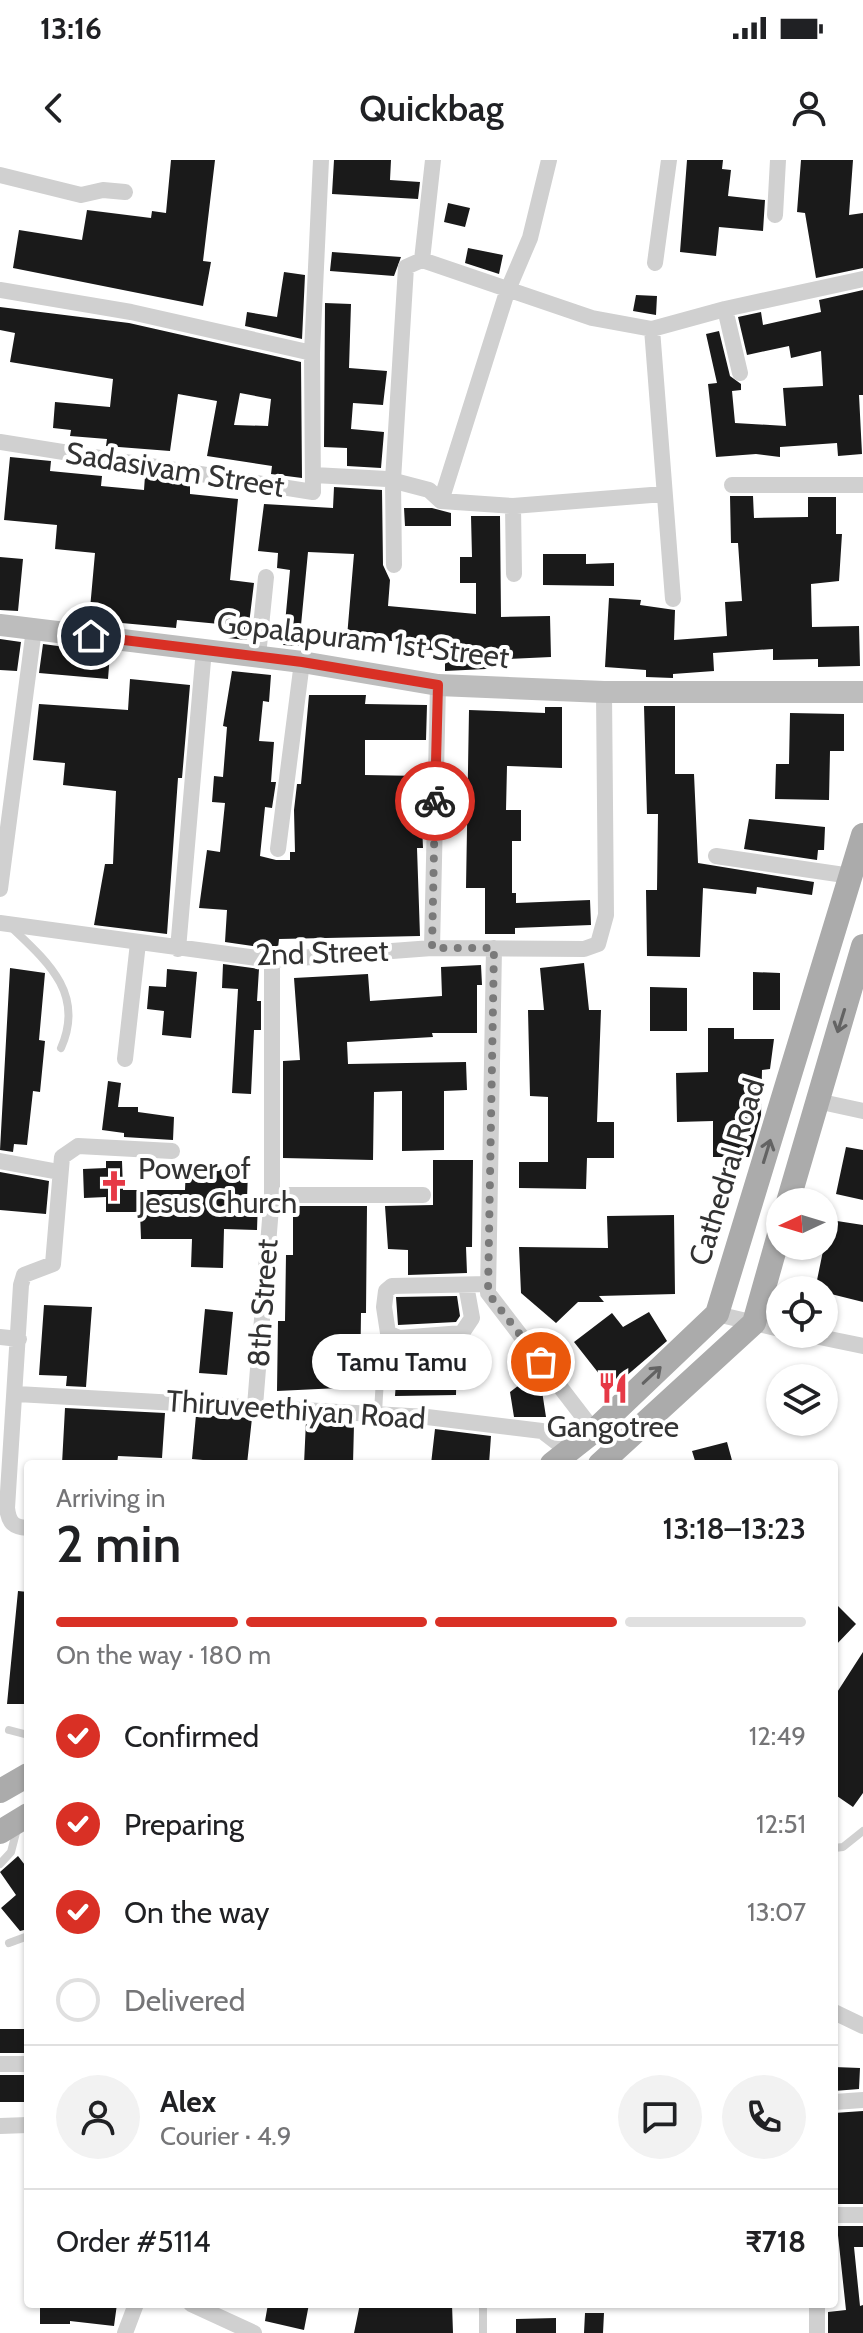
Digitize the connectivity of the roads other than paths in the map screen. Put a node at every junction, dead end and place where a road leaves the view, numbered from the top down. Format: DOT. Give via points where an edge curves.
graph roads {
  1 [pos="321,160"];
  2 [pos="433,160"];
  3 [pos="549,160"];
  4 [pos="669,160"];
  5 [pos="778,160"];
  6 [pos="0,175"];
  7 [pos="125,192"];
  8 [pos="775,215"];
  9 [pos="422,260"];
  10 [pos="655,263"];
  11 [pos="863,279"];
  12 [pos="0,290"];
  13 [pos="507,292"];
  14 [pos="725,309"];
  15 [pos="652,329"];
  16 [pos="312,353"];
  17 [pos="740,373"];
  18 [pos="0,442"];
  19 [pos="314,475"];
  20 [pos="393,480"];
  21 [pos="732,485"];
  22 [pos="863,485"];
  23 [pos="664,494"];
  24 [pos="441,501"];
  25 [pos="513,506"];
  26 [pos="394,565"];
  27 [pos="514,574"];
  28 [pos="266,577"];
  29 [pos="673,599"];
  30 [pos="0,625"];
  31 [pos="34,629"];
  32 [pos="204,649"];
  33 [pos="258,656"];
  34 [pos="302,662"];
  35 [pos="438,685"];
  36 [pos="604,692"];
  37 [pos="863,692"];
  38 [pos="862,844"];
  39 [pos="278,849"];
  40 [pos="716,856"];
  41 [pos="851,876"];
  42 [pos="0,889"];
  43 [pos="4,923"];
  44 [pos="138,943"];
  45 [pos="863,946"];
  46 [pos="432,948"];
  47 [pos="494,948"];
  48 [pos="178,949"];
  49 [pos="272,960"];
  50 [pos="61,1048"];
  51 [pos="125,1059"];
  52 [pos="817,1101"];
  53 [pos="863,1111"];
  54 [pos="172,1151"];
  55 [pos="0,1161"];
  56 [pos="59,1172"];
  57 [pos="792,1188"];
  58 [pos="272,1195"];
  59 [pos="423,1195"];
  60 [pos="772,1260"];
  61 [pos="488,1284"];
  62 [pos="466,1285"];
  63 [pos="717,1314"];
  64 [pos="754,1323"];
  65 [pos="766,1326"];
  66 [pos="0,1337"];
  67 [pos="19,1339"];
  68 [pos="838,1341"];
  69 [pos="453,1343"];
  70 [pos="863,1346"];
  71 [pos="17,1394"];
  72 [pos="255,1406"];
  73 [pos="378,1412"];
  74 [pos="594,1431"];
  75 [pos="560,1458"];
  76 [pos="604,1460"];
  77 [pos="24,1527"];
  78 [pos="9,1730"];
  79 [pos="24,1734"];
  80 [pos="24,1777"];
  81 [pos="0,1791"];
  82 [pos="15,1822"];
  83 [pos="863,1831"];
  84 [pos="838,1848"];
  85 [pos="0,1864"];
  86 [pos="24,1937"];
  87 [pos="9,1943"];
  88 [pos="838,2014"];
  89 [pos="863,2026"];
  90 [pos="0,2064"];
  91 [pos="24,2064"];
  92 [pos="863,2100"];
  93 [pos="838,2102"];
  94 [pos="24,2125"];
  95 [pos="0,2126"];
  96 [pos="838,2215"];
  97 [pos="863,2215"];
  98 [pos="134,2308"];
  99 [pos="199,2308"];
  100 [pos="483,2308"];
  101 [pos="817,2308"];
  102 [pos="125,2333"];
  103 [pos="252,2333"];
  104 [pos="483,2333"];
  105 [pos="817,2333"];
  1 -- 16 [label="street"];
  2 -- 9 [label="street"];
  3 -- 13 [label="street" via="530,238"];
  4 -- 10 [label="street"];
  5 -- 8 [label="street"];
  6 -- 7 [label="street" via="81,195"];
  9 -- 13 [label="street"];
  9 -- 20 [label="street" via="406,267"];
  11 -- 14 [label="street"];
  12 -- 16 [label="street" via="131,312"];
  13 -- 15 [label="street" via="592,318"];
  13 -- 24 [label="street"];
  14 -- 15 [label="street"];
  14 -- 17 [label="street"];
  15 -- 23 [label="street"];
  16 -- 19 [label="street"];
  18 -- 19 [label="street, Sadasivam Street" via="313,492"];
  19 -- 20 [label="street, Sadasivam Street"];
  20 -- 24 [label="street, Sadasivam Street" via="429,490"];
  20 -- 26 [label="street"];
  21 -- 22 [label="street"];
  23 -- 25 [label="street, Sadasivam Street"];
  23 -- 29 [label="street"];
  24 -- 25 [label="street, Sadasivam Street"];
  25 -- 27 [label="street"];
  28 -- 33 [label="street"];
  30 -- 31 [label="street, Gopalapuram 1st Street"];
  31 -- 32 [label="street, Gopalapuram 1st Street"];
  31 -- 42 [label="street"];
  32 -- 33 [label="street, Gopalapuram 1st Street"];
  32 -- 48 [label="street"];
  33 -- 34 [label="street, Gopalapuram 1st Street"];
  34 -- 35 [label="street, Gopalapuram 1st Street"];
  34 -- 39 [label="street"];
  35 -- 36 [label="street, Gopalapuram 1st Street"];
  35 -- 46 [label="street"];
  36 -- 37 [label="street, Gopalapuram 1st Street"];
  36 -- 47 [label="street, 2nd Street" via="606,915 598,944 584,949"];
  38 -- 41 [label="main road, Cathedral Road"];
  40 -- 41 [label="street"];
  63 -- 41 [label="main road, Cathedral Road, one-way"];
  43 -- 44 [label="street, 2nd Street"];
  43 -- 50 [label="lane" via="61,979 69,1029"];
  44 -- 48 [label="street, 2nd Street"];
  44 -- 51 [label="street"];
  45 -- 52 [label="main road, one-way"];
  46 -- 47 [label="street, 2nd Street"];
  46 -- 49 [label="street, 2nd Street"];
  47 -- 61 [label="street"];
  48 -- 49 [label="street, 2nd Street"];
  49 -- 58 [label="street, 8th Street"];
  52 -- 53 [label="street"];
  52 -- 57 [label="main road"];
  54 -- 56 [label="street" via="78,1146 62,1157"];
  55 -- 56 [label="street"];
  56 -- 67 [label="street" via="53,1264 24,1275"];
  58 -- 59 [label="street"];
  58 -- 72 [label="street, 8th Street"];
  60 -- 64 [label="main road"];
  61 -- 62 [label="street"];
  61 -- 74 [label="street" via="502,1316"];
  62 -- 62 [label="street" via="392,1286 384,1307 388,1333 399,1338 462,1333 472,1318"];
  63 -- 64 [label="street"];
  74 -- 63 [label="main road, Cathedral Road, one-way"];
  64 -- 65 [label="street"];
  64 -- 76 [label="main road"];
  66 -- 67 [label="street"];
  67 -- 71 [label="street"];
  68 -- 70 [label="street"];
  69 -- 73 [label="lane" via="382,1346"];
  71 -- 72 [label="street, Thiruveethiyan Road"];
  71 -- 77 [label="street" via="8,1520"];
  72 -- 73 [label="street, Thiruveethiyan Road"];
  73 -- 75 [label="street, Thiruveethiyan Road" via="542,1431"];
  74 -- 75 [label="main road, Cathedral Road"];
  78 -- 79 [label="lane"];
  80 -- 81 [label="main road"];
  82 -- 85 [label="lane" via="11,1852"];
  83 -- 84 [label="lane"];
  86 -- 87 [label="lane"];
  88 -- 89 [label="street"];
  90 -- 91 [label="street"];
  92 -- 93 [label="street"];
  94 -- 95 [label="street"];
  96 -- 97 [label="street"];
  98 -- 102 [label="street"];
  99 -- 103 [label="street"];
  100 -- 104 [label="lane"];
  101 -- 105 [label="street"];
}
